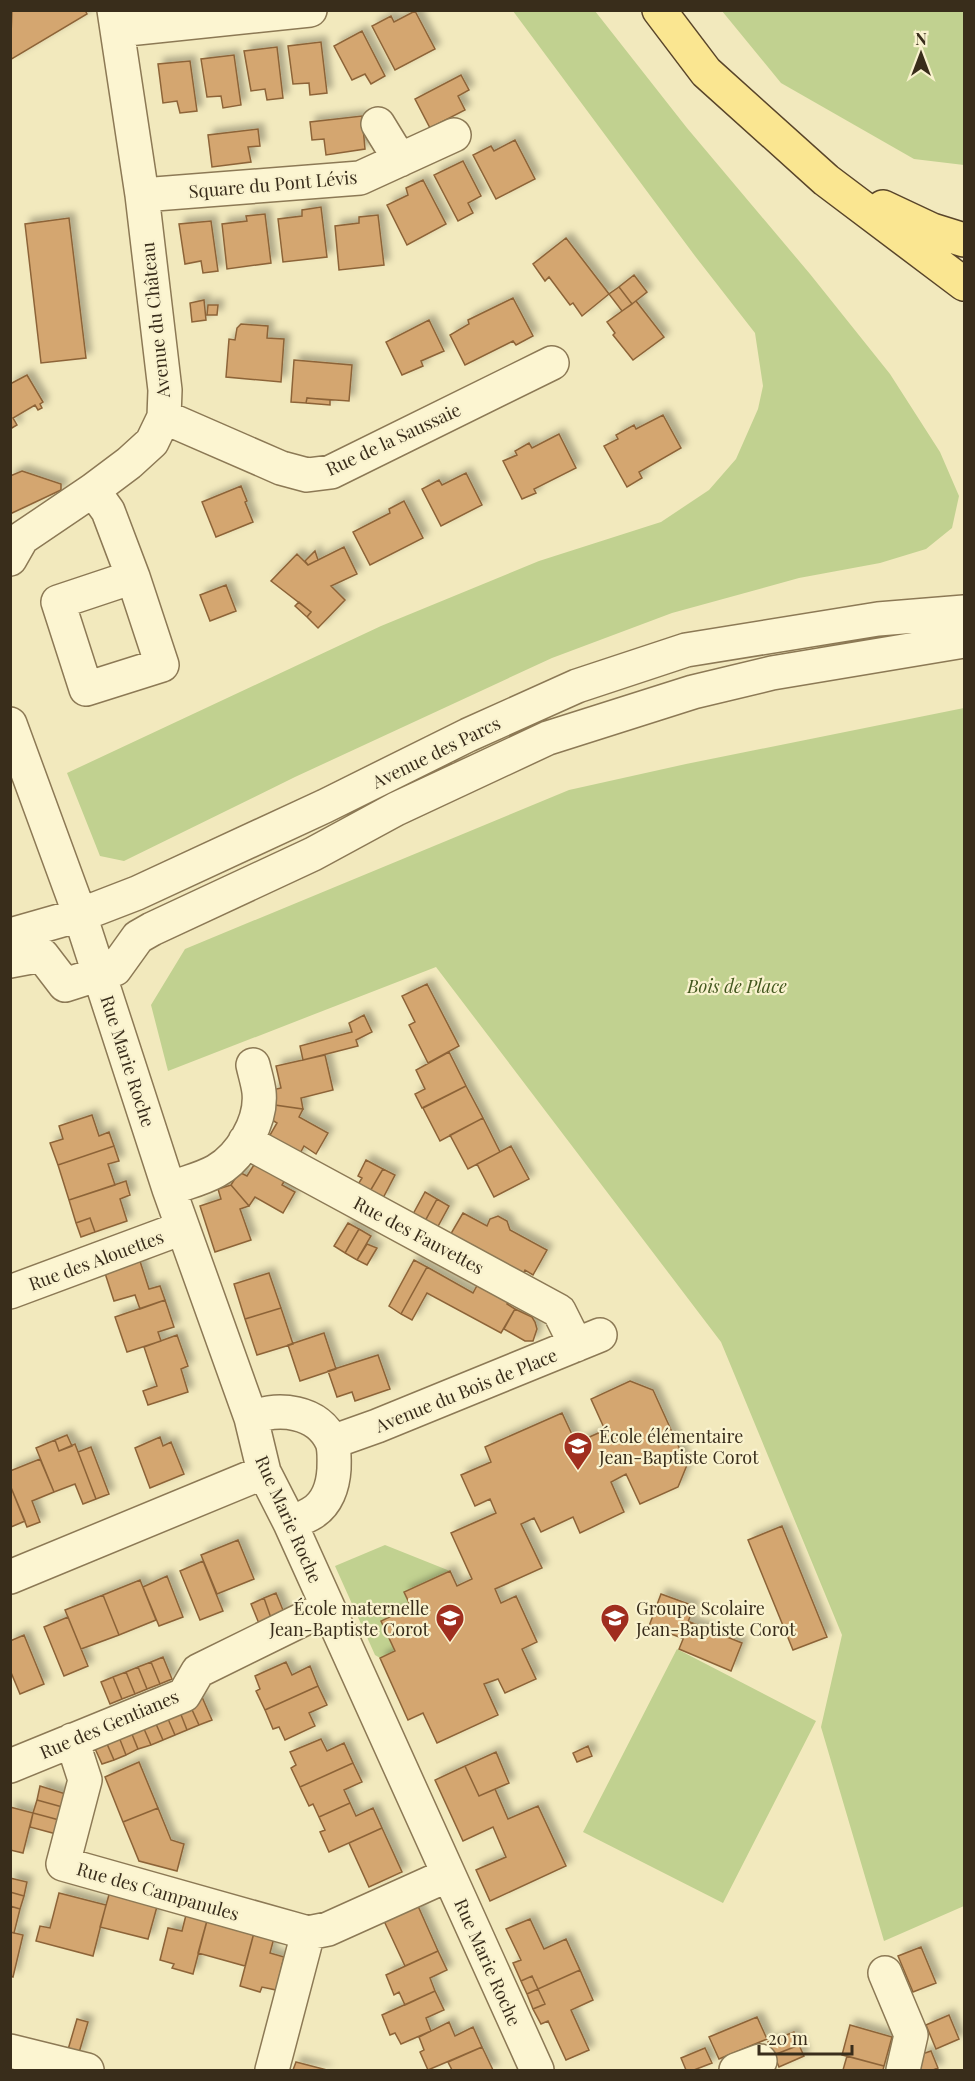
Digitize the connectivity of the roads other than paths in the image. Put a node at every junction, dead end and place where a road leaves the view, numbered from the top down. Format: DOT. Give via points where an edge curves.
graph roads {
  1 [pos="310,10"];
  2 [pos="659,10"];
  3 [pos="240,14"];
  4 [pos="116,20"];
  5 [pos="378,124"];
  6 [pos="454,135"];
  7 [pos="400,160"];
  8 [pos="826,180"];
  9 [pos="142,195"];
  10 [pos="964,240"];
  11 [pos="964,284"];
  12 [pos="552,363"];
  13 [pos="164,417"];
  14 [pos="93,490"];
  15 [pos="10,560"];
  16 [pos="133,577"];
  17 [pos="964,588"];
  18 [pos="964,612"];
  19 [pos="878,620"];
  20 [pos="964,641"];
  21 [pos="10,724"];
  22 [pos="80,915"];
  23 [pos="10,935"];
  24 [pos="10,961"];
  25 [pos="100,973"];
  26 [pos="253,1065"];
  27 [pos="245,1141"];
  28 [pos="169,1189"];
  29 [pos="182,1228"];
  30 [pos="17,1280"];
  31 [pos="588,1340"];
  32 [pos="250,1418"];
  33 [pos="332,1442"];
  34 [pos="264,1472"];
  35 [pos="291,1523"];
  36 [pos="10,1577"];
  37 [pos="328,1607"];
  38 [pos="72,1740"];
  39 [pos="10,1766"];
  40 [pos="448,1875"];
  41 [pos="308,1933"];
  42 [pos="885,1973"];
  43 [pos="10,2051"];
  44 [pos="87,2070"];
  45 [pos="272,2070"];
  46 [pos="537,2070"];
  47 [pos="903,2070"];
  1 -- 3 [label="street"];
  2 -- 8 [label="main road" via="706,72"];
  3 -- 4 [label="street"];
  4 -- 9 [label="street, Avenue du Château"];
  5 -- 7 [label="street"];
  6 -- 7 [label="street, Square du Pont Lévis"];
  7 -- 9 [label="street, Square du Pont Lévis" via="360,178"];
  8 -- 10 [label="main road" via="932,230"];
  8 -- 11 [label="main road"];
  9 -- 13 [label="street, Avenue du Château" via="165,390"];
  12 -- 13 [label="street, Rue de la Saussaie" via="331,472 307,475 281,468"];
  13 -- 14 [label="street, Avenue du Château" via="153,442"];
  14 -- 15 [label="street, Avenue du Château" via="22,538"];
  14 -- 16 [label="street" via="108,511"];
  17 -- 19 [label="street, Avenue des Parcs" via="957,594"];
  18 -- 19 [label="street, Avenue des Parcs"];
  19 -- 22 [label="street, Avenue des Parcs" via="686,650 577,686 148,889"];
  20 -- 25 [label="street" via="772,673 693,692 548,738 152,929 138,937 115,969"];
  21 -- 22 [label="street"];
  22 -- 23 [label="street, Avenue des Parcs"];
  22 -- 25 [label="street, Rue Marie Roche"];
  24 -- 25 [label="street" via="42,955 65,985"];
  25 -- 28 [label="street, Rue Marie Roche"];
  26 -- 27 [label="street" via="259,1105"];
  27 -- 28 [label="street" via="215,1172"];
  27 -- 31 [label="street, Rue des Fauvettes" via="559,1311"];
  28 -- 29 [label="street, Rue Marie Roche"];
  29 -- 30 [label="street, Rue des Alouettes"];
  29 -- 32 [label="street, Rue Marie Roche"];
  31 -- 33 [label="street, Avenue du Bois de Place"];
  32 -- 33 [label="street" via="292,1412 317,1424"];
  32 -- 34 [label="street, Rue Marie Roche"];
  33 -- 35 [label="street" via="332,1490 313,1513"];
  34 -- 35 [label="street, Rue Marie Roche"];
  34 -- 36 [label="street"];
  35 -- 37 [label="street, Rue Marie Roche"];
  37 -- 38 [label="street, Rue des Gentianes" via="198,1671 184,1695"];
  37 -- 40 [label="street, Rue Marie Roche"];
  38 -- 39 [label="street, Rue des Gentianes"];
  38 -- 41 [label="street, Rue des Campanules" via="85,1780 63,1864"];
  40 -- 41 [label="street" via="328,1929"];
  40 -- 46 [label="street, Rue Marie Roche"];
  41 -- 45 [label="street"];
  42 -- 47 [label="street" via="911,2035"];
  43 -- 44 [label="street"];
}
